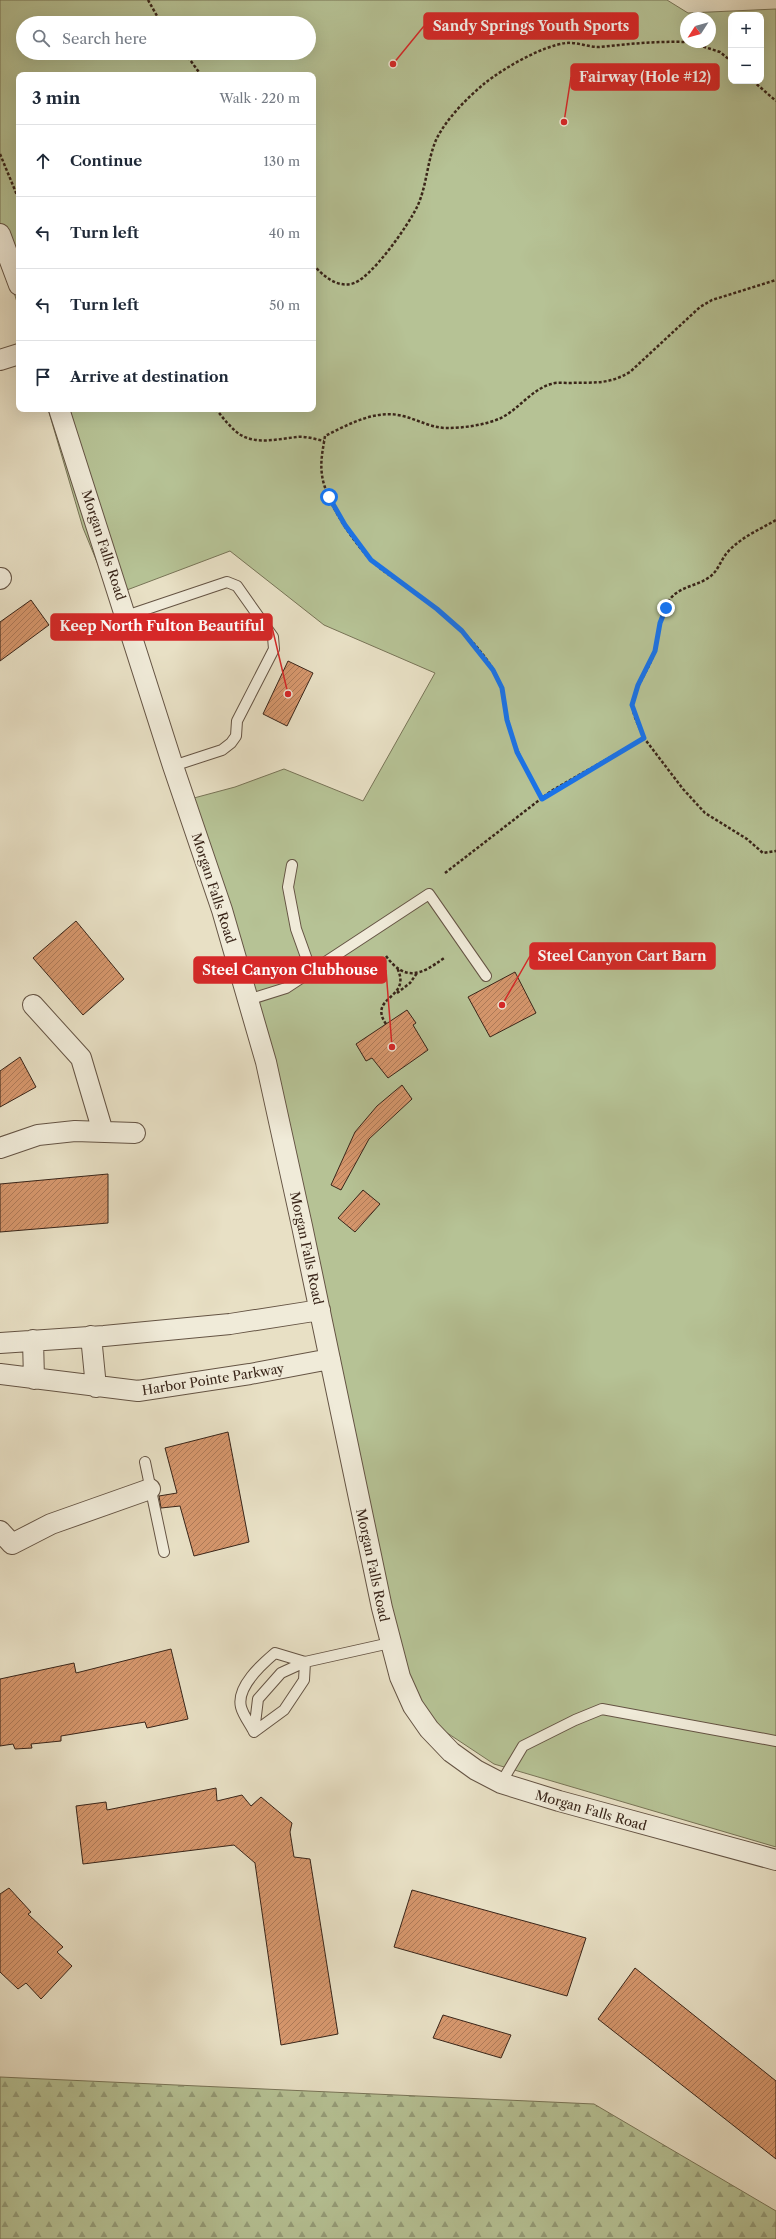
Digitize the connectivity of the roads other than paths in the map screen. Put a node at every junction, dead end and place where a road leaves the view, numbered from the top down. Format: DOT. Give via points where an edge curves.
graph roads {
  1 [pos="0,234"];
  2 [pos="16,276"];
  3 [pos="16,355"];
  4 [pos="0,360"];
  5 [pos="60,412"];
  6 [pos="126,616"];
  7 [pos="173,766"];
  8 [pos="292,865"];
  9 [pos="311,971"];
  10 [pos="486,976"];
  11 [pos="248,1000"];
  12 [pos="33,1005"];
  13 [pos="103,1132"];
  14 [pos="135,1133"];
  15 [pos="0,1148"];
  16 [pos="320,1310"];
  17 [pos="91,1336"];
  18 [pos="33,1340"];
  19 [pos="0,1342"];
  20 [pos="330,1359"];
  21 [pos="0,1374"];
  22 [pos="34,1378"];
  23 [pos="96,1387"];
  24 [pos="144,1462"];
  25 [pos="150,1489"];
  26 [pos="0,1531"];
  27 [pos="164,1552"];
  28 [pos="390,1643"];
  29 [pos="305,1662"];
  30 [pos="254,1732"];
  31 [pos="776,1741"];
  32 [pos="501,1783"];
  33 [pos="776,1860"];
  1 -- 2 [label="street"];
  3 -- 4 [label="street"];
  5 -- 6 [label="street, Morgan Falls Road"];
  6 -- 7 [label="street, Morgan Falls Road"];
  6 -- 7 [label="lane" via="227,582 237,586 273,637 274,649 237,721 236,736 231,743 222,750"];
  7 -- 11 [label="street, Morgan Falls Road" via="222,910"];
  8 -- 9 [label="lane" via="288,887 296,929"];
  9 -- 10 [label="lane" via="429,894"];
  9 -- 11 [label="lane" via="286,988"];
  11 -- 16 [label="street, Morgan Falls Road" via="266,1062"];
  12 -- 13 [label="street" via="82,1058"];
  13 -- 14 [label="street"];
  13 -- 15 [label="street" via="75,1131 38,1135"];
  16 -- 17 [label="street" via="230,1324"];
  16 -- 20 [label="street, Morgan Falls Road"];
  17 -- 18 [label="street"];
  17 -- 23 [label="street"];
  18 -- 19 [label="street"];
  18 -- 22 [label="street"];
  20 -- 23 [label="street, Harbor Pointe Parkway" via="138,1391"];
  20 -- 28 [label="street, Morgan Falls Road"];
  21 -- 22 [label="street, Harbor Pointe Parkway"];
  22 -- 23 [label="street, Harbor Pointe Parkway"];
  24 -- 25 [label="lane"];
  25 -- 26 [label="street" via="51,1524 12,1544"];
  25 -- 27 [label="lane"];
  28 -- 29 [label="lane"];
  28 -- 32 [label="street, Morgan Falls Road" via="400,1677 413,1706 429,1729 451,1752 476,1770"];
  29 -- 30 [label="lane" via="304,1680 284,1710"];
  29 -- 30 [label="lane" via="281,1672 258,1699"];
  29 -- 30 [label="lane" via="275,1653 253,1672 241,1698 241,1707"];
  31 -- 32 [label="lane" via="602,1709 574,1720 524,1746"];
  32 -- 33 [label="street, Morgan Falls Road"];
}
